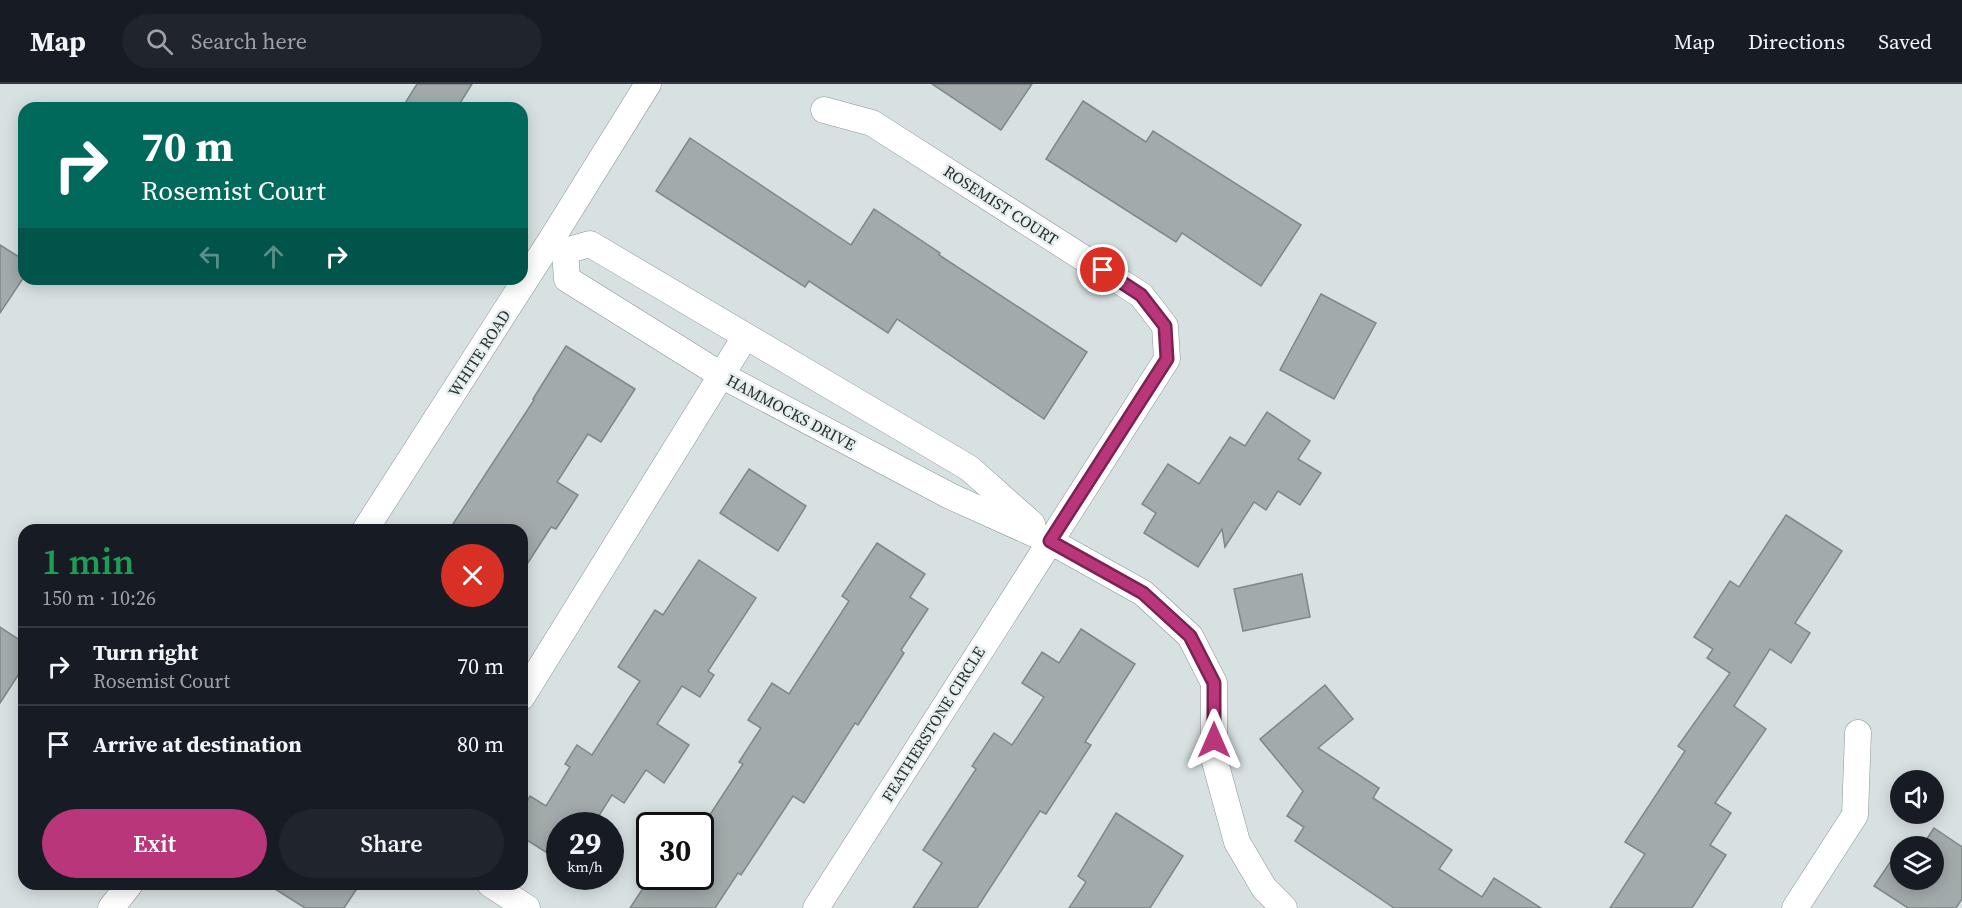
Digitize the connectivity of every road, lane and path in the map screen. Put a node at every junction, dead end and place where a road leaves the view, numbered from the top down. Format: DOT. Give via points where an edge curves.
graph roads {
  1 [pos="648,84"];
  2 [pos="824,110"];
  3 [pos="558,245"];
  4 [pos="745,338"];
  5 [pos="721,375"];
  6 [pos="369,524"];
  7 [pos="1050,541"];
  8 [pos="528,687"];
  9 [pos="1858,733"];
  10 [pos="125,890"];
  11 [pos="499,890"];
  12 [pos="1257,898"];
  13 [pos="111,908"];
  14 [pos="527,908"];
  15 [pos="816,908"];
  16 [pos="1284,908"];
  17 [pos="1795,908"];
  1 -- 3 [label="street, WHITE ROAD"];
  2 -- 7 [label="street, ROSEMIST COURT" via="882,129 1141,295 1165,326 1167,359"];
  3 -- 4 [label="street, HAMMOCKS DRIVE" via="590,244"];
  3 -- 5 [label="street, HAMMOCKS DRIVE" via="567,279"];
  3 -- 6 [label="street, WHITE ROAD"];
  4 -- 5 [label="street"];
  4 -- 7 [label="street, HAMMOCKS DRIVE" via="969,468"];
  5 -- 7 [label="street, HAMMOCKS DRIVE" via="950,496"];
  5 -- 8 [label="street"];
  7 -- 12 [label="street, HAMMOCKS DRIVE" via="1143,593 1190,636 1214,683 1214,758"];
  7 -- 15 [label="street, FEATHERSTONE CIRCLE"];
  9 -- 17 [label="street" via="1855,815"];
  10 -- 13 [label="street"];
  11 -- 14 [label="street"];
  12 -- 16 [label="street, HAMMOCKS DRIVE"];
}
